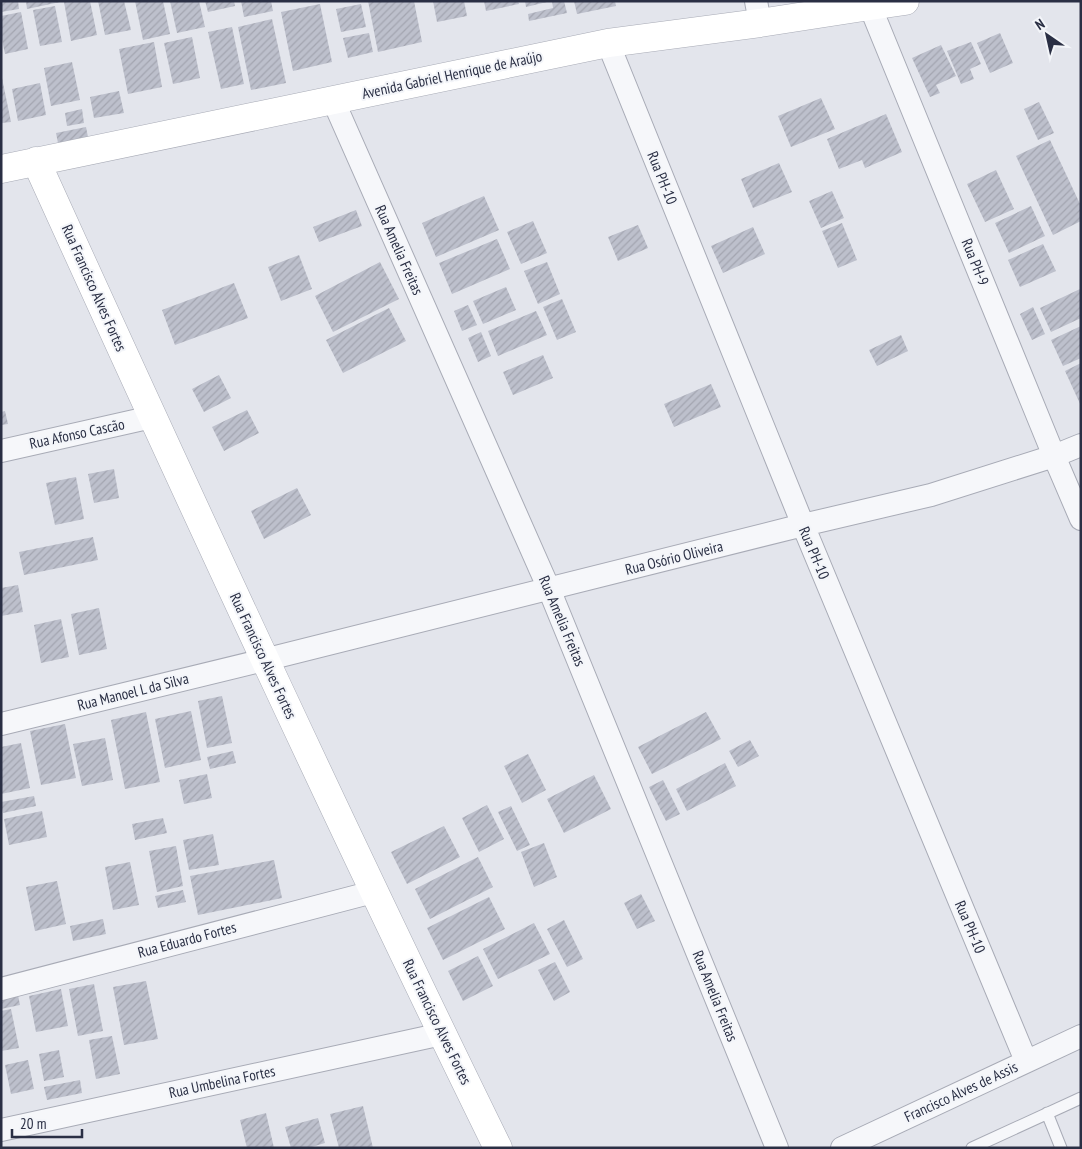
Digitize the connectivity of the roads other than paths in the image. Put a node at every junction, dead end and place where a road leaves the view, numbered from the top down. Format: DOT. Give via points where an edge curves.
graph roads {
  1 [pos="906,1"];
  2 [pos="870,6"];
  3 [pos="758,12"];
  4 [pos="608,43"];
  5 [pos="332,100"];
  6 [pos="36,161"];
  7 [pos="1,168"];
  8 [pos="152,417"];
  9 [pos="1081,445"];
  10 [pos="1,451"];
  11 [pos="1054,456"];
  12 [pos="1081,519"];
  13 [pos="802,525"];
  14 [pos="549,589"];
  15 [pos="264,660"];
  16 [pos="1,724"];
  17 [pos="374,892"];
  18 [pos="1,989"];
  19 [pos="442,1034"];
  20 [pos="1081,1036"];
  21 [pos="1026,1062"];
  22 [pos="1081,1098"];
  23 [pos="1047,1113"];
  24 [pos="1,1130"];
  25 [pos="498,1148"];
  26 [pos="777,1148"];
  27 [pos="842,1148"];
  28 [pos="972,1148"];
  29 [pos="1061,1148"];
  1 -- 2 [label="street, Avenida Gabriel Henrique de Araújo"];
  2 -- 3 [label="street, Avenida Gabriel Henrique de Araújo"];
  2 -- 11 [label="street, Rua PH-9"];
  3 -- 4 [label="street, Avenida Gabriel Henrique de Araújo"];
  4 -- 5 [label="street, Avenida Gabriel Henrique de Araújo"];
  4 -- 13 [label="street, Rua PH-10"];
  5 -- 6 [label="street, Avenida Gabriel Henrique de Araújo"];
  5 -- 14 [label="street, Rua Amelia Freitas"];
  6 -- 7 [label="street, Avenida Gabriel Henrique de Araújo"];
  6 -- 8 [label="street, Rua Francisco Alves Fortes"];
  8 -- 10 [label="street, Rua Afonso Cascão"];
  8 -- 15 [label="street, Rua Francisco Alves Fortes"];
  9 -- 11 [label="street, Rua Osório Oliveira"];
  11 -- 12 [label="street, Rua PH-9"];
  11 -- 13 [label="street, Rua Osório Oliveira" via="931,495"];
  13 -- 14 [label="street, Rua Osório Oliveira"];
  13 -- 21 [label="street, Rua PH-10"];
  14 -- 15 [label="street, Rua Osório Oliveira"];
  14 -- 26 [label="street, Rua Amelia Freitas"];
  15 -- 16 [label="street, Rua Manoel L da Silva"];
  15 -- 17 [label="street, Rua Francisco Alves Fortes"];
  17 -- 18 [label="street, Rua Eduardo Fortes"];
  17 -- 19 [label="street, Rua Francisco Alves Fortes"];
  19 -- 24 [label="street, Rua Umbelina Fortes"];
  19 -- 25 [label="street, Rua Francisco Alves Fortes"];
  20 -- 21 [label="street, Francisco Alves de Assis"];
  21 -- 27 [label="street, Francisco Alves de Assis"];
  22 -- 23 [label="lane"];
  23 -- 28 [label="lane"];
  23 -- 29 [label="lane"];
}
